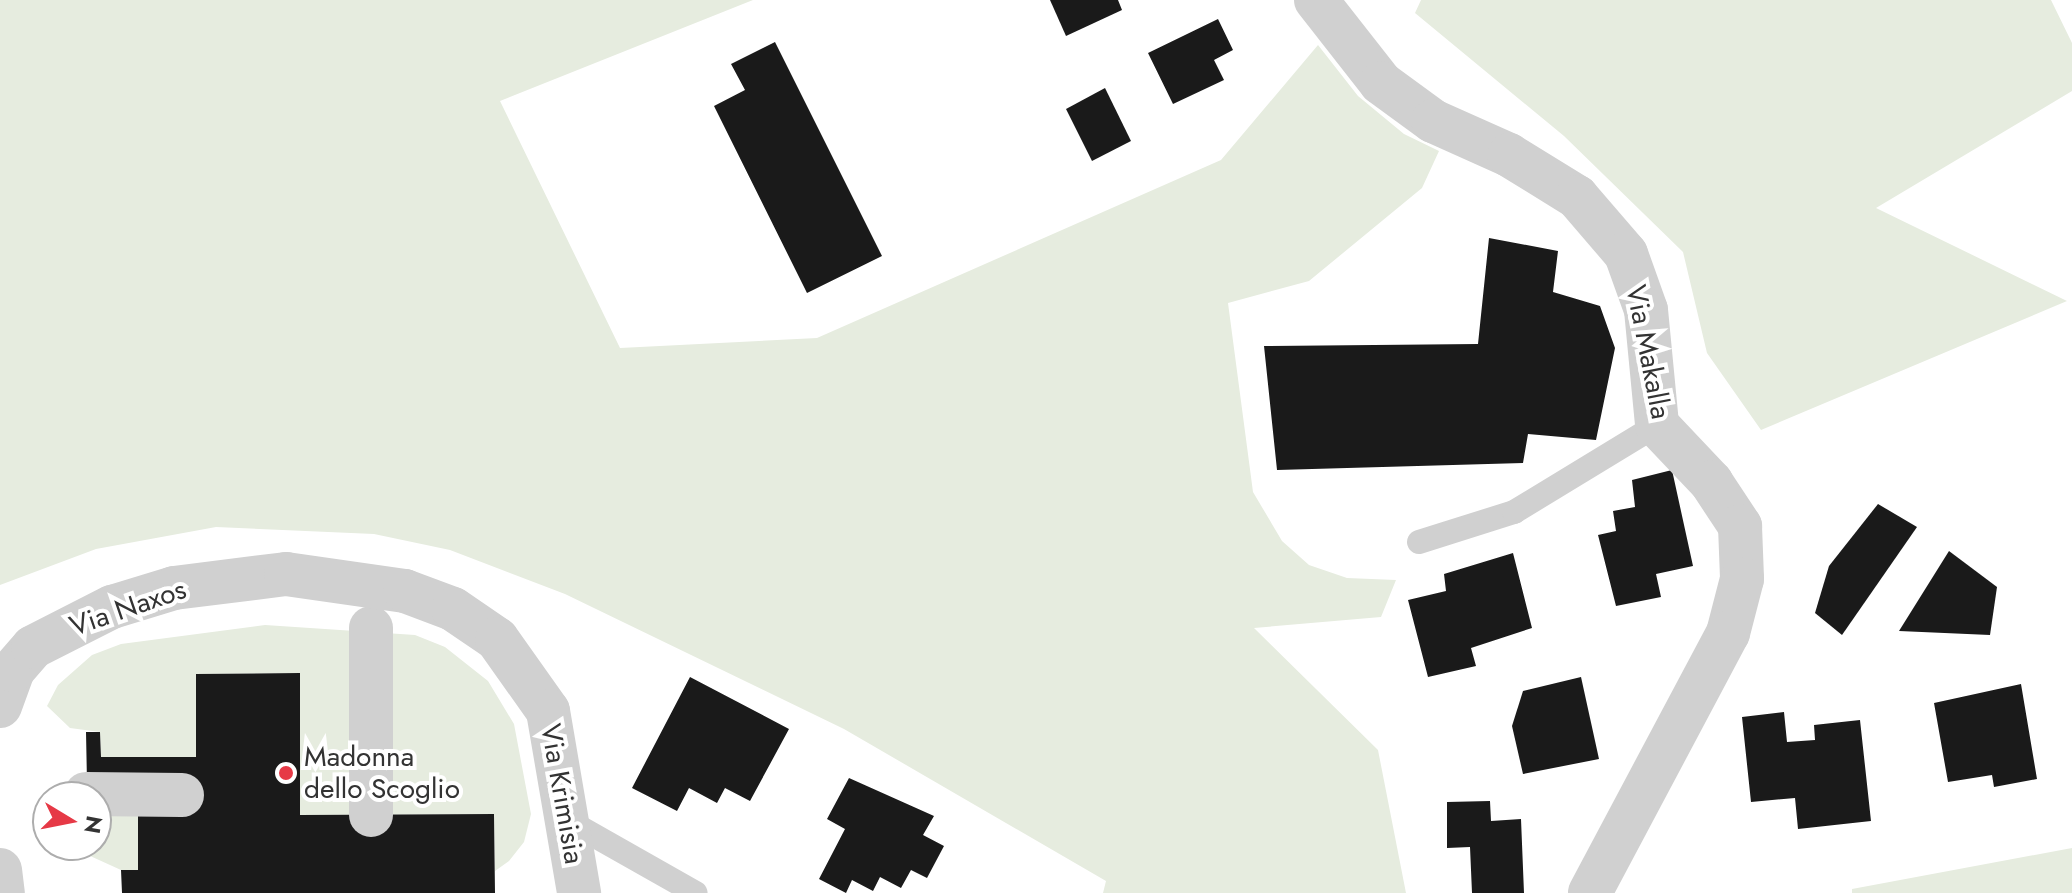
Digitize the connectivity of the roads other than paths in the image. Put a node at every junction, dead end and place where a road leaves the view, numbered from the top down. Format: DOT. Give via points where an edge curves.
graph roads {
  1 [pos="1316,0"];
  2 [pos="1657,425"];
  3 [pos="1419,542"];
  4 [pos="248,575"];
  5 [pos="371,628"];
  6 [pos="4,676"];
  7 [pos="112,794"];
  8 [pos="182,795"];
  9 [pos="371,815"];
  10 [pos="565,819"];
  11 [pos="0,870"];
  12 [pos="3,893"];
  13 [pos="579,893"];
  14 [pos="696,893"];
  15 [pos="1590,893"];
  1 -- 2 [label="street, Via Makalla" via="1381,83 1433,121 1509,155 1577,197 1626,254 1646,310"];
  2 -- 3 [label="lane" via="1514,512"];
  2 -- 15 [label="street, Via Makalla" via="1711,482 1740,526 1742,579 1728,633"];
  4 -- 6 [label="street, Via Naxos" via="112,607 33,647"];
  4 -- 10 [label="street, Via Krimisia" via="345,579 405,591 453,609 497,639 548,711"];
  5 -- 9 [label="street"];
  7 -- 8 [label="street"];
  10 -- 13 [label="street, Via Krimisia"];
  10 -- 14 [label="lane"];
  11 -- 12 [label="street"];
}
